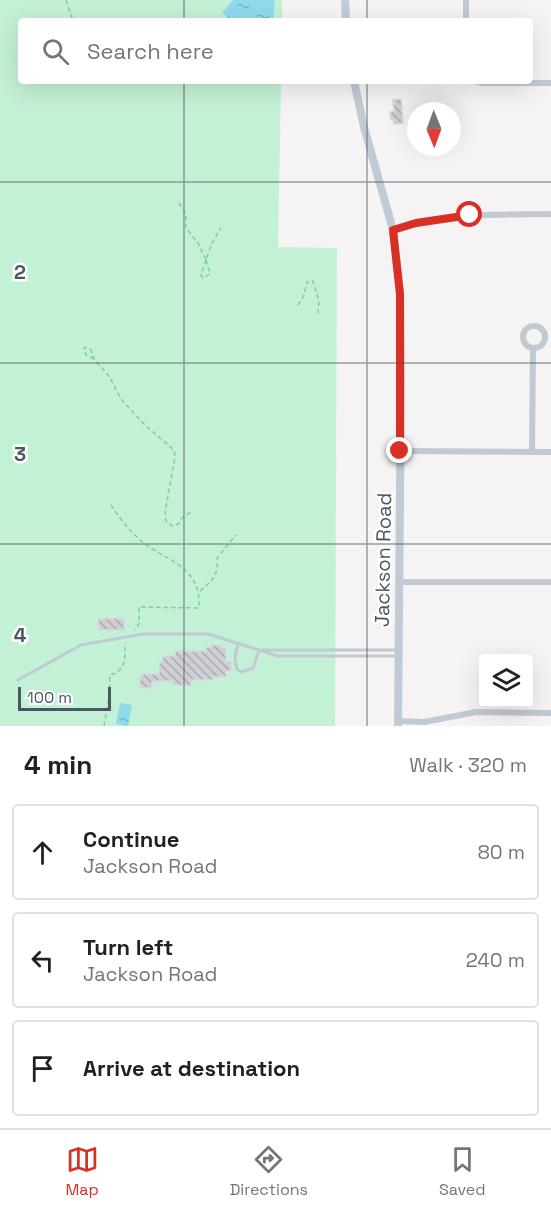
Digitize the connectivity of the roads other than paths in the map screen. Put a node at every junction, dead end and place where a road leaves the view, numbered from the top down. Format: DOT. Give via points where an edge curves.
graph roads {
  1 [pos="345,0"];
  2 [pos="466,0"];
  3 [pos="346,18"];
  4 [pos="466,18"];
  5 [pos="533,83"];
  6 [pos="551,83"];
  7 [pos="355,84"];
  8 [pos="551,214"];
  9 [pos="393,230"];
  10 [pos="533,348"];
  11 [pos="400,451"];
  12 [pos="532,452"];
  13 [pos="551,452"];
  14 [pos="399,582"];
  15 [pos="551,582"];
  16 [pos="239,643"];
  17 [pos="260,650"];
  18 [pos="398,653"];
  19 [pos="18,680"];
  20 [pos="551,713"];
  21 [pos="398,723"];
  1 -- 3 [label="street"];
  2 -- 4 [label="street"];
  5 -- 6 [label="street"];
  7 -- 9 [label="street, Jackson Road"];
  8 -- 9 [label="street" via="453,216"];
  9 -- 11 [label="street, Jackson Road" via="400,294"];
  10 -- 12 [label="street"];
  11 -- 12 [label="street"];
  11 -- 14 [label="street, Jackson Road"];
  12 -- 13 [label="street"];
  14 -- 15 [label="street"];
  14 -- 18 [label="street, Jackson Road"];
  16 -- 17 [label="lane"];
  16 -- 17 [label="lane" via="237,669 242,672 254,668"];
  16 -- 19 [label="lane" via="208,634 143,634 81,645"];
  17 -- 18 [label="lane" via="278,656"];
  18 -- 21 [label="street, Jackson Road"];
  20 -- 21 [label="street" via="476,712"];
}
